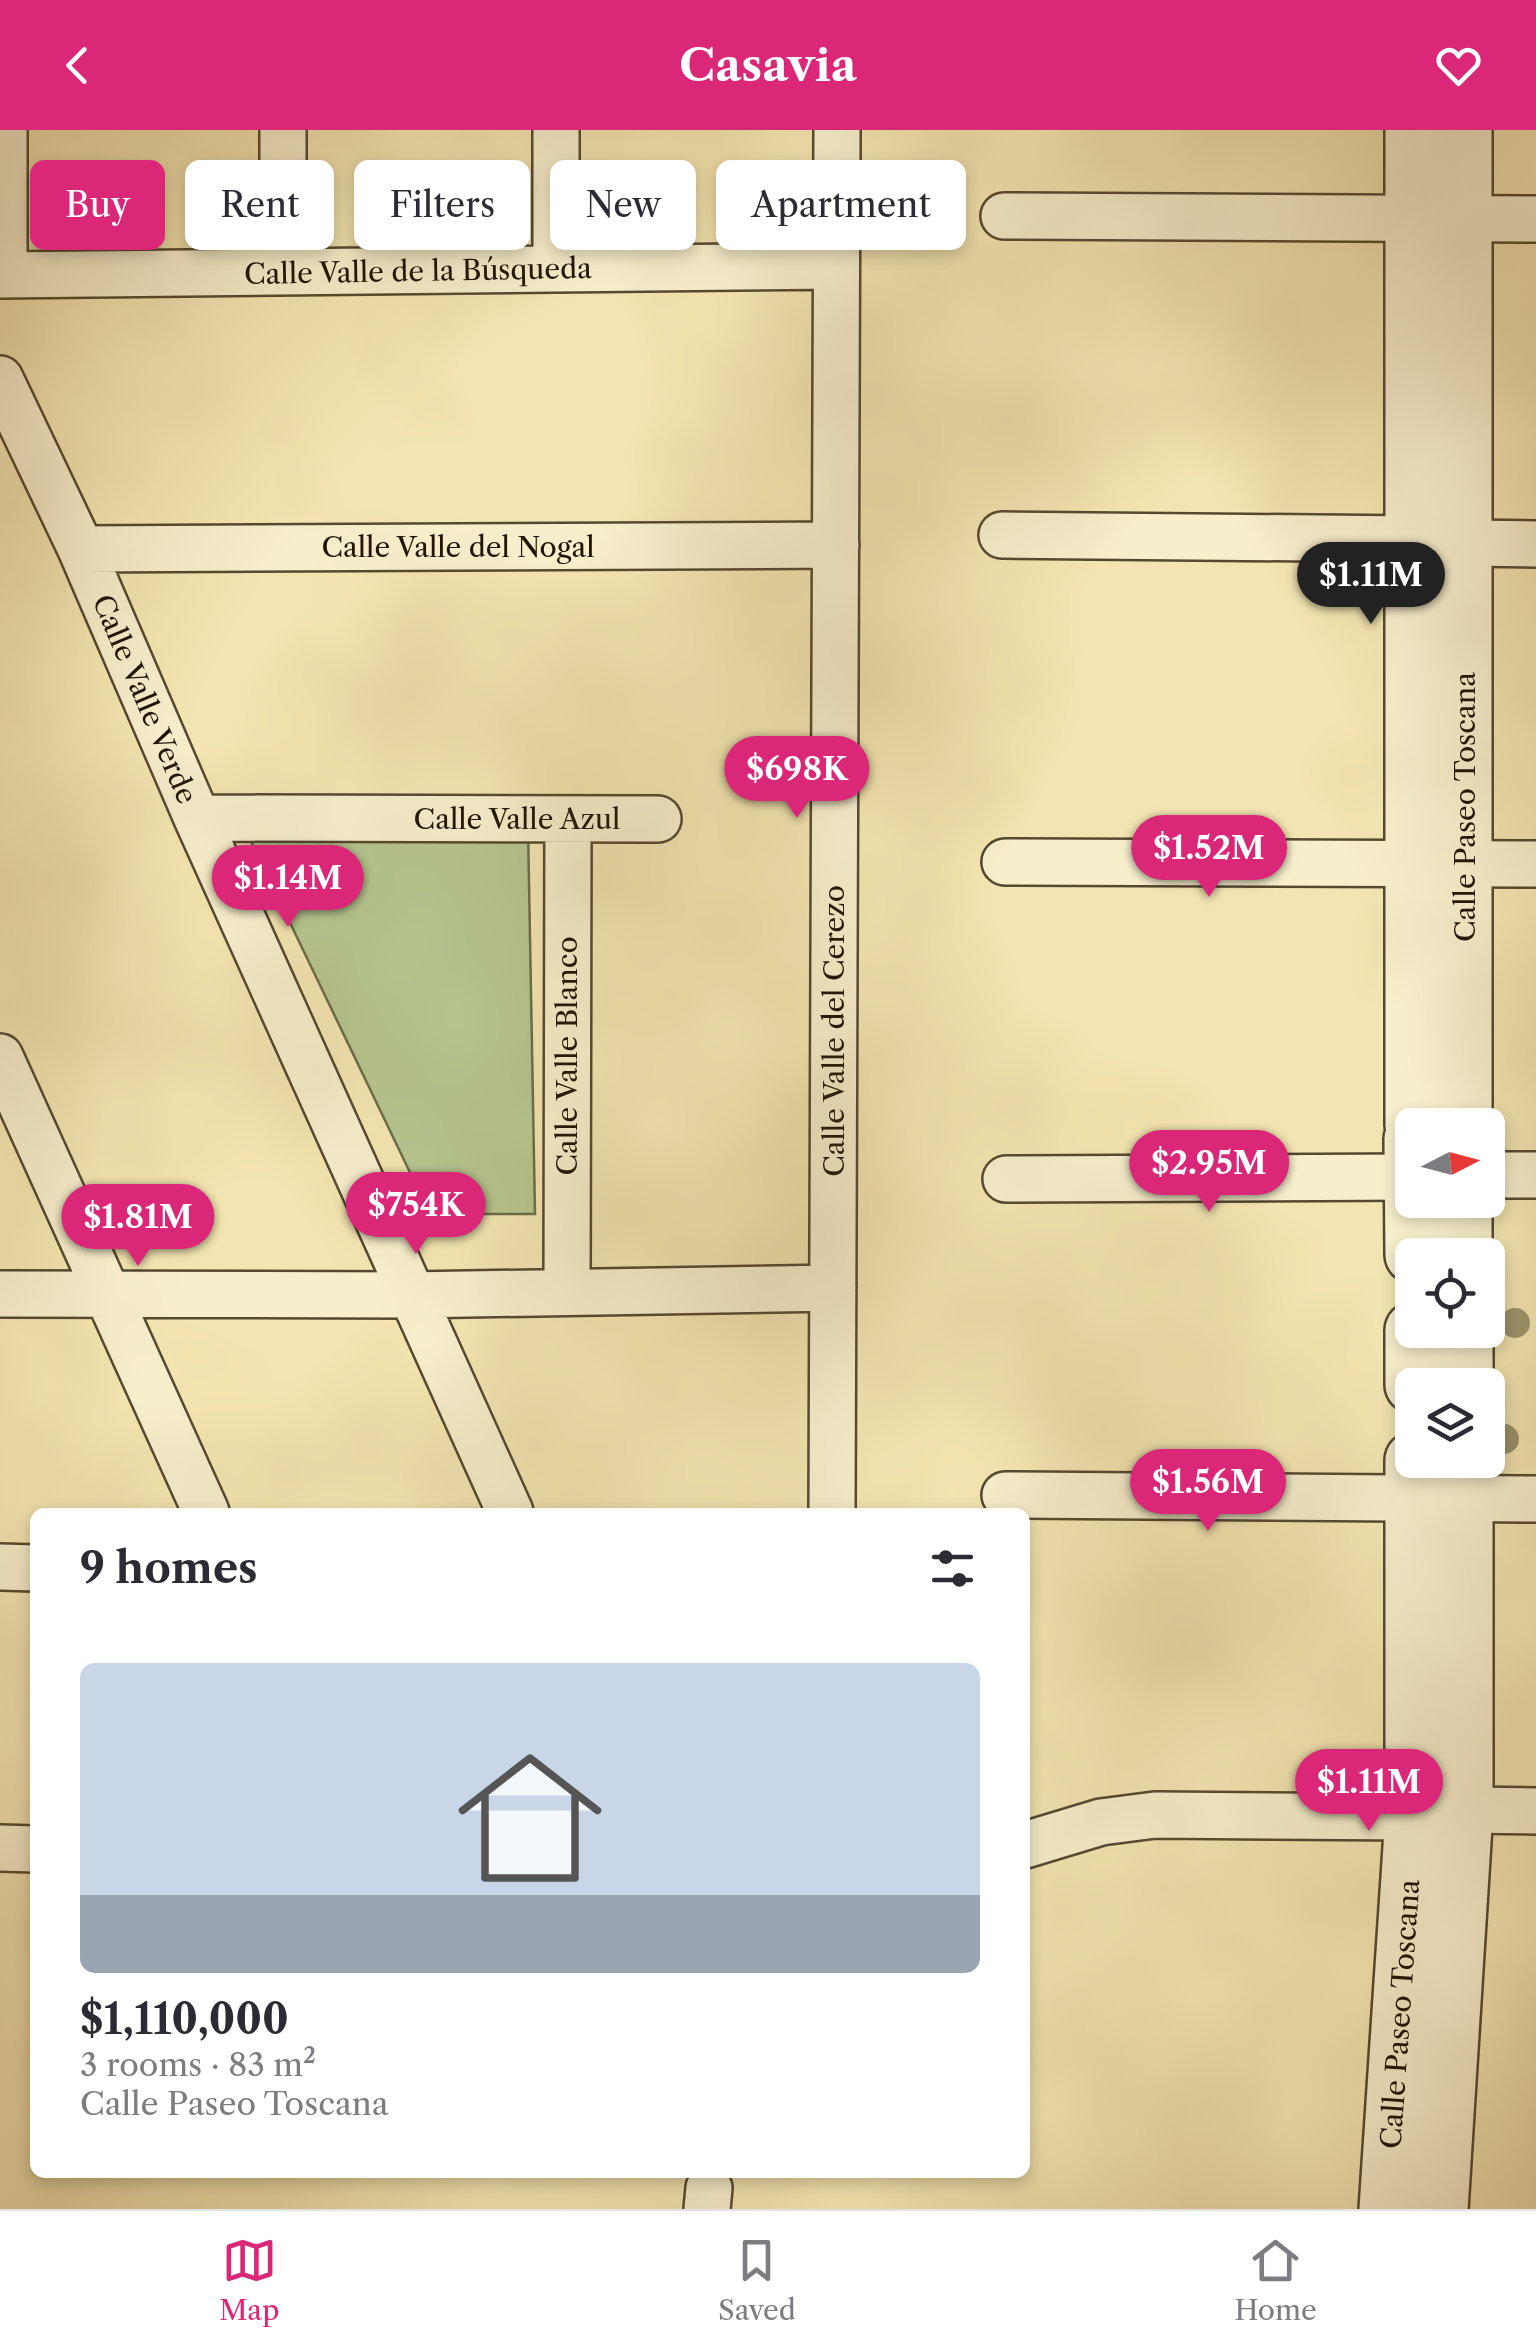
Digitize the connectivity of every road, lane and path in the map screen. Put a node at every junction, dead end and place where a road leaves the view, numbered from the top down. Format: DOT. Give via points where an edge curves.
graph roads {
  1 [pos="4,130"];
  2 [pos="282,130"];
  3 [pos="556,130"];
  4 [pos="837,130"];
  5 [pos="1413,130"];
  6 [pos="1464,130"];
  7 [pos="1004,216"];
  8 [pos="1439,218"];
  9 [pos="1536,219"];
  10 [pos="836,266"];
  11 [pos="556,269"];
  12 [pos="283,272"];
  13 [pos="2,275"];
  14 [pos="0,379"];
  15 [pos="1002,535"];
  16 [pos="1439,541"];
  17 [pos="1536,544"];
  18 [pos="836,545"];
  19 [pos="81,549"];
  20 [pos="197,818"];
  21 [pos="658,819"];
  22 [pos="568,820"];
  23 [pos="1004,862"];
  24 [pos="1439,863"];
  25 [pos="1536,864"];
  26 [pos="0,1057"];
  27 [pos="1414,1108"];
  28 [pos="1462,1108"];
  29 [pos="1505,1174"];
  30 [pos="1536,1175"];
  31 [pos="1395,1176"];
  32 [pos="1006,1179"];
  33 [pos="833,1288"];
  34 [pos="567,1292"];
  35 [pos="0,1294"];
  36 [pos="108,1294"];
  37 [pos="412,1295"];
  38 [pos="1439,1479"];
  39 [pos="1005,1495"];
  40 [pos="1536,1499"];
  41 [pos="204,1508"];
  42 [pos="508,1508"];
  43 [pos="832,1508"];
  44 [pos="0,1567"];
  45 [pos="30,1568"];
  46 [pos="1536,1811"];
  47 [pos="1439,1813"];
  48 [pos="1030,1843"];
  49 [pos="0,1848"];
  50 [pos="30,1849"];
  51 [pos="1387,2209"];
  52 [pos="1440,2209"];
  1 -- 13 [label="street"];
  2 -- 12 [label="street"];
  3 -- 11 [label="street"];
  4 -- 10 [label="street, Calle Valle del Cerezo"];
  5 -- 8 [label="street, Calle Paseo Toscana"];
  6 -- 8 [label="street, Calle Paseo Toscana"];
  7 -- 8 [label="street"];
  8 -- 9 [label="street"];
  8 -- 16 [label="street, Calle Paseo Toscana"];
  10 -- 11 [label="street, Calle Valle de la Búsqueda"];
  10 -- 18 [label="street, Calle Valle del Cerezo"];
  11 -- 12 [label="street, Calle Valle de la Búsqueda"];
  12 -- 13 [label="street, Calle Valle de la Búsqueda"];
  14 -- 19 [label="street, Calle Valle Verde"];
  15 -- 16 [label="street"];
  16 -- 17 [label="street"];
  16 -- 24 [label="street, Calle Paseo Toscana"];
  18 -- 19 [label="street, Calle Valle del Nogal"];
  18 -- 33 [label="street, Calle Valle del Cerezo"];
  19 -- 20 [label="street, Calle Valle Verde"];
  20 -- 22 [label="street, Calle Valle Azul"];
  20 -- 37 [label="street, Calle Valle Verde"];
  21 -- 22 [label="street, Calle Valle Azul"];
  22 -- 34 [label="street, Calle Valle Blanco"];
  23 -- 24 [label="street"];
  24 -- 25 [label="street"];
  24 -- 27 [label="street, Calle Paseo Toscana"];
  24 -- 28 [label="street, Calle Paseo Toscana"];
  26 -- 36 [label="street"];
  29 -- 30 [label="street"];
  31 -- 32 [label="street"];
  33 -- 34 [label="street"];
  33 -- 43 [label="street, Calle Valle del Cerezo"];
  34 -- 37 [label="street"];
  35 -- 36 [label="street"];
  36 -- 37 [label="street"];
  36 -- 41 [label="street"];
  37 -- 42 [label="street, Calle Valle Verde"];
  38 -- 39 [label="street"];
  38 -- 40 [label="street"];
  38 -- 47 [label="street, Calle Paseo Toscana"];
  44 -- 45 [label="street"];
  46 -- 47 [label="street"];
  47 -- 48 [label="street" via="1156,1815 1100,1822"];
  47 -- 51 [label="street, Calle Paseo Toscana"];
  47 -- 52 [label="street, Calle Paseo Toscana"];
  49 -- 50 [label="street"];
}
